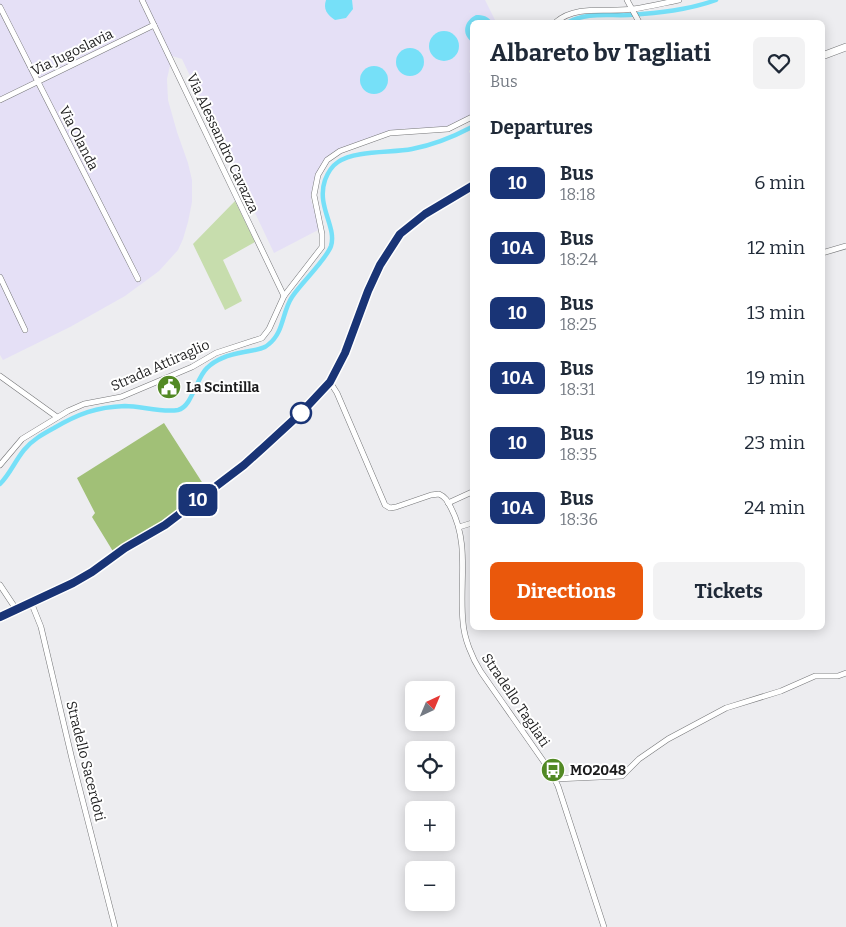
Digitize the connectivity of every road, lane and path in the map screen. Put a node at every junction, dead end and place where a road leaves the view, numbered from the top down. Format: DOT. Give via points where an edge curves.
graph roads {
  1 [pos="142,0"];
  2 [pos="627,0"];
  3 [pos="679,0"];
  4 [pos="0,7"];
  5 [pos="631,9"];
  6 [pos="559,20"];
  7 [pos="638,20"];
  8 [pos="154,25"];
  9 [pos="846,47"];
  10 [pos="825,55"];
  11 [pos="38,81"];
  12 [pos="0,100"];
  13 [pos="470,118"];
  14 [pos="470,187"];
  15 [pos="846,246"];
  16 [pos="825,252"];
  17 [pos="0,278"];
  18 [pos="138,279"];
  19 [pos="284,296"];
  20 [pos="25,330"];
  21 [pos="0,376"];
  22 [pos="330,382"];
  23 [pos="57,417"];
  24 [pos="0,465"];
  25 [pos="470,493"];
  26 [pos="448,503"];
  27 [pos="470,524"];
  28 [pos="459,527"];
  29 [pos="0,585"];
  30 [pos="31,602"];
  31 [pos="16,609"];
  32 [pos="0,617"];
  33 [pos="846,674"];
  34 [pos="555,779"];
  35 [pos="116,927"];
  36 [pos="604,927"];
  1 -- 8 [label="street, Via Alessandro Cavazza"];
  2 -- 5 [label="street"];
  3 -- 5 [label="street"];
  4 -- 11 [label="street, Via Olanda"];
  5 -- 6 [label="street" via="578,12"];
  5 -- 7 [label="street"];
  8 -- 11 [label="street, Via Jugoslavia"];
  8 -- 19 [label="street, Via Alessandro Cavazza"];
  9 -- 10 [label="street"];
  11 -- 12 [label="street, Via Jugoslavia"];
  11 -- 18 [label="street, Via Olanda"];
  13 -- 19 [label="street, Strada Attiraglio" via="448,129 390,133 340,151 330,158 318,175 314,191 322,247"];
  14 -- 22 [label="street" via="415,220 393,243 368,291 345,353"];
  15 -- 16 [label="street"];
  17 -- 20 [label="street"];
  19 -- 23 [label="street, Strada Attiraglio" via="269,330 259,340 216,353 126,396 84,404"];
  21 -- 23 [label="street"];
  22 -- 26 [label="street" via="385,505 396,507 436,494 444,496"];
  22 -- 30 [label="street" via="244,465 165,525 82,578"];
  23 -- 24 [label="street, Strada Attiraglio" via="22,439"];
  25 -- 26 [label="street"];
  26 -- 28 [label="street, Stradello Tagliati"];
  27 -- 28 [label="street"];
  28 -- 34 [label="street, Stradello Tagliati" via="463,549 463,623 472,656"];
  29 -- 31 [label="street"];
  30 -- 31 [label="street"];
  30 -- 35 [label="street, Stradello Sacerdoti" via="41,627"];
  31 -- 32 [label="street"];
  33 -- 34 [label="street" via="815,676 781,691 726,708 668,739 639,759 622,776"];
  34 -- 36 [label="street, Stradello Tagliati"];
}
